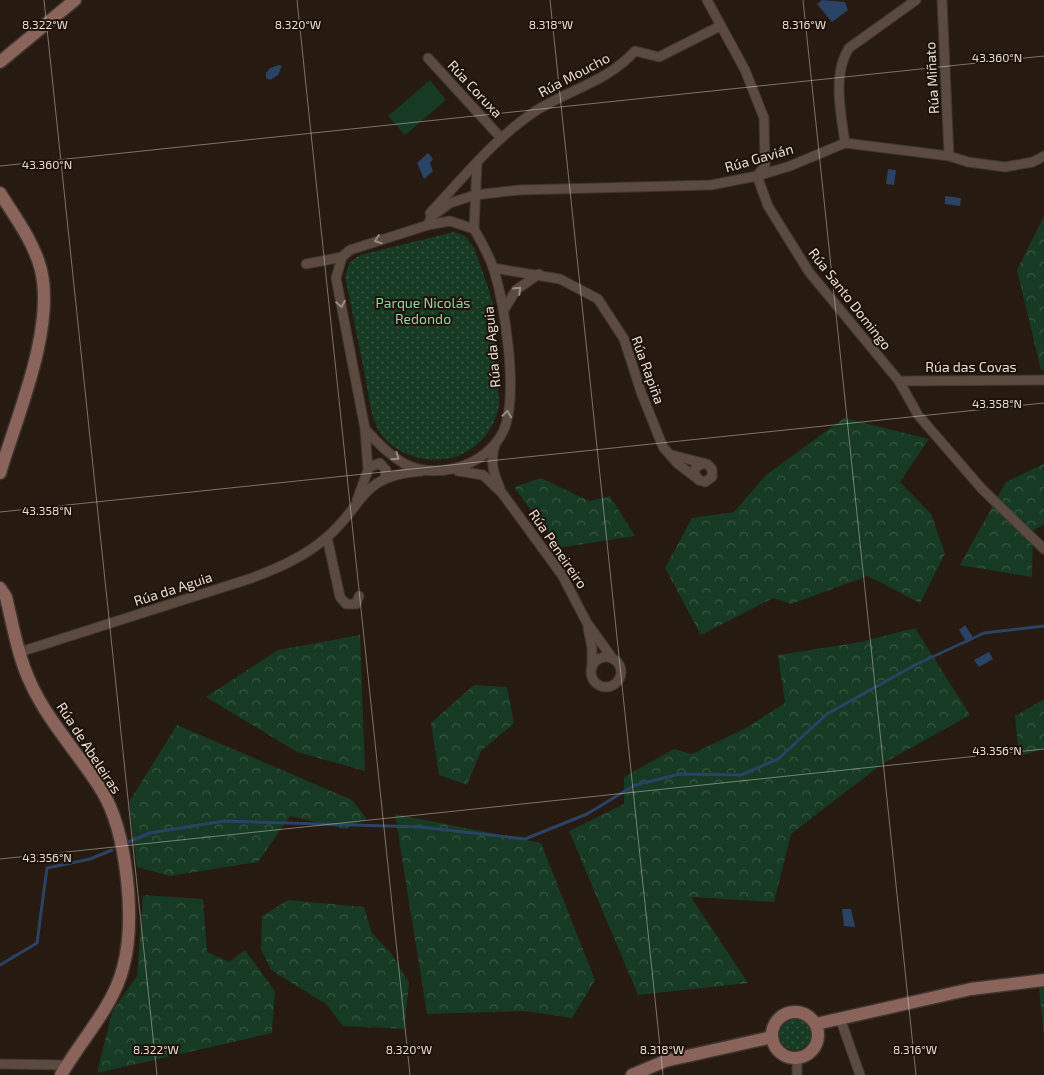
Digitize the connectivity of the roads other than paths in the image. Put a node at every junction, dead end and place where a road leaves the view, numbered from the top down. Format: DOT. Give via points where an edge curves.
graph roads {
  1 [pos="75,0"];
  2 [pos="707,0"];
  3 [pos="916,0"];
  4 [pos="942,0"];
  5 [pos="720,26"];
  6 [pos="428,58"];
  7 [pos="0,62"];
  8 [pos="501,138"];
  9 [pos="845,143"];
  10 [pos="949,156"];
  11 [pos="1044,156"];
  12 [pos="476,164"];
  13 [pos="757,176"];
  14 [pos="0,193"];
  15 [pos="475,195"];
  16 [pos="428,225"];
  17 [pos="417,228"];
  18 [pos="474,229"];
  19 [pos="342,257"];
  20 [pos="306,264"];
  21 [pos="494,268"];
  22 [pos="539,274"];
  23 [pos="504,310"];
  24 [pos="1044,380"];
  25 [pos="899,381"];
  26 [pos="365,429"];
  27 [pos="495,444"];
  28 [pos="672,456"];
  29 [pos="704,463"];
  30 [pos="368,467"];
  31 [pos="439,470"];
  32 [pos="0,473"];
  33 [pos="385,478"];
  34 [pos="699,480"];
  35 [pos="502,493"];
  36 [pos="358,500"];
  37 [pos="327,537"];
  38 [pos="1044,549"];
  39 [pos="1,590"];
  40 [pos="359,596"];
  41 [pos="0,613"];
  42 [pos="586,623"];
  43 [pos="15,633"];
  44 [pos="20,652"];
  45 [pos="613,659"];
  46 [pos="592,673"];
  47 [pos="1044,980"];
  48 [pos="840,1018"];
  49 [pos="816,1024"];
  50 [pos="772,1036"];
  51 [pos="797,1058"];
  52 [pos="0,1064"];
  53 [pos="64,1070"];
  54 [pos="632,1075"];
  55 [pos="798,1075"];
  56 [pos="860,1075"];
  1 -- 7 [label="street"];
  2 -- 5 [label="street"];
  3 -- 9 [label="street" via="849,48 841,59 840,99"];
  4 -- 10 [label="street, Rúa Miñato"];
  5 -- 8 [label="street, Rúa Moucho" via="659,57 635,51 609,74 535,112"];
  5 -- 13 [label="street" via="745,70 764,118 765,166"];
  6 -- 8 [label="street, Rúa Coruxa"];
  8 -- 12 [label="street, Rúa Moucho"];
  9 -- 10 [label="street, Rúa Gavián"];
  9 -- 13 [label="street, Rúa Gavián"];
  10 -- 11 [label="street, Rúa Gavián" via="968,162 1005,166 1034,162"];
  12 -- 15 [label="street"];
  12 -- 17 [label="street, Rúa Moucho"];
  13 -- 15 [label="street, Rúa Gavián" via="711,185 519,190"];
  13 -- 25 [label="street, Rúa Santo Domingo" via="768,206 809,272"];
  14 -- 32 [label="street" via="34,248 43,287 42,321 35,358"];
  15 -- 16 [label="street" via="450,203 431,217"];
  15 -- 18 [label="street"];
  16 -- 17 [label="street"];
  16 -- 18 [label="street" via="450,221"];
  17 -- 19 [label="street, one-way" via="350,250"];
  18 -- 21 [label="street, Rúa da Aguia"];
  19 -- 20 [label="street"];
  19 -- 26 [label="street, Rúa da Aguia, one-way" via="336,278"];
  21 -- 22 [label="street, Rúa Rapiña"];
  21 -- 23 [label="street, Rúa da Aguia"];
  23 -- 22 [label="street, one-way" via="516,290"];
  22 -- 28 [label="street, Rúa Rapiña" via="560,279 598,299 624,339 658,436"];
  27 -- 23 [label="street, Rúa da Aguia, one-way" via="506,424 510,396"];
  24 -- 25 [label="street, Rúa das Covas"];
  25 -- 38 [label="street, Rúa Santo Domingo" via="918,414 982,489"];
  26 -- 30 [label="street, Rúa da Aguia"];
  26 -- 31 [label="street, Rúa da Aguia, one-way" via="407,465"];
  27 -- 31 [label="street, Rúa da Aguia" via="466,466"];
  27 -- 35 [label="street, Rúa Peneireiro" via="492,471"];
  28 -- 29 [label="street"];
  28 -- 34 [label="street, Rúa Rapiña"];
  29 -- 34 [label="street" via="695,470"];
  29 -- 34 [label="street" via="712,469 712,477 704,482"];
  30 -- 33 [label="street" via="380,463 386,470"];
  30 -- 36 [label="street, Rúa da Aguia"];
  31 -- 33 [label="street, Rúa da Aguia"];
  31 -- 35 [label="street, Rúa Peneireiro" via="483,474"];
  33 -- 36 [label="street, Rúa da Aguia"];
  35 -- 42 [label="street, Rúa Peneireiro" via="562,575"];
  36 -- 37 [label="street, Rúa da Aguia"];
  37 -- 40 [label="street" via="340,597 346,604 356,604"];
  37 -- 44 [label="street, Rúa da Aguia" via="298,558 252,578"];
  39 -- 43 [label="street, Rúa de Abeleiras"];
  41 -- 43 [label="street, Rúa de Abeleiras"];
  42 -- 45 [label="street, Rúa Peneireiro"];
  42 -- 46 [label="street, Rúa Peneireiro" via="592,648"];
  43 -- 44 [label="street, Rúa de Abeleiras"];
  44 -- 53 [label="street, Rúa de Abeleiras" via="31,685 103,792 115,824 130,902 130,929 123,969 106,1007"];
  45 -- 46 [label="street" via="606,657 596,662"];
  45 -- 46 [label="street, Rúa Peneireiro" via="619,664 621,674 613,686 596,683"];
  47 -- 48 [label="street" via="971,989"];
  48 -- 49 [label="street"];
  48 -- 56 [label="street"];
  49 -- 50 [label="street" via="800,1012 785,1013 775,1023"];
  49 -- 51 [label="street" via="816,1046"];
  50 -- 51 [label="street" via="777,1050"];
  50 -- 54 [label="street" via="665,1061"];
  51 -- 55 [label="street"];
  52 -- 53 [label="street"];
}
